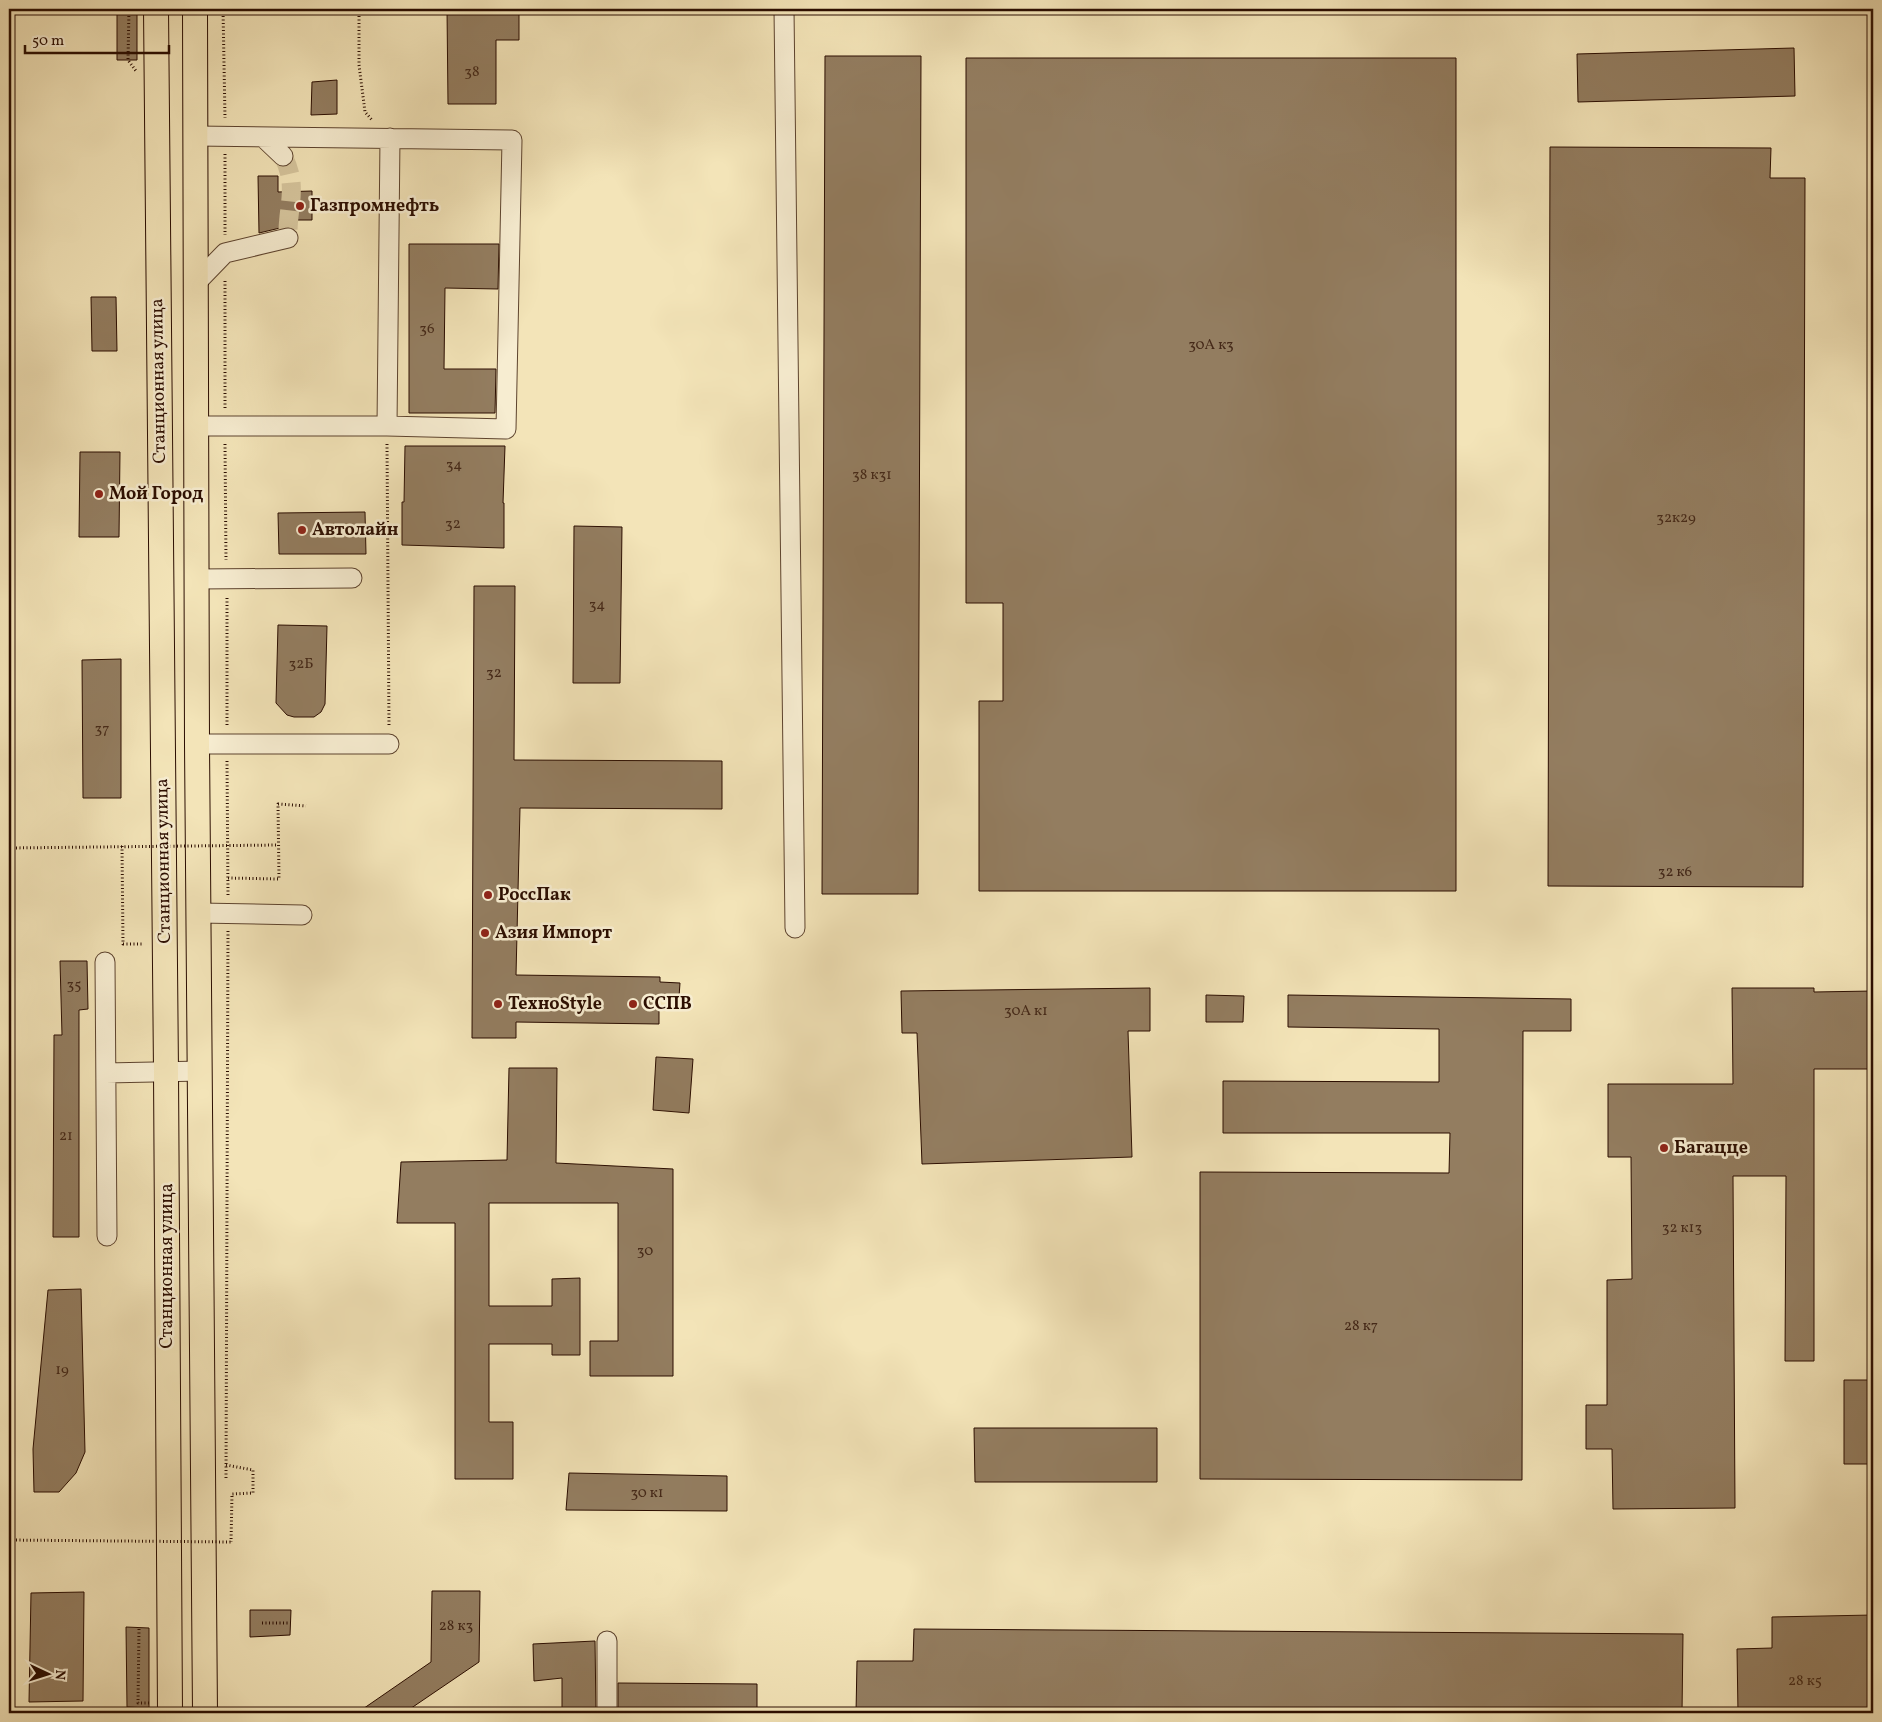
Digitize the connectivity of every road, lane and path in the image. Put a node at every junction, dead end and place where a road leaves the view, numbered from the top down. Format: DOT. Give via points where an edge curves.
graph roads {
  1 [pos="128,9"];
  2 [pos="156,9"];
  3 [pos="195,9"];
  4 [pos="223,9"];
  5 [pos="358,9"];
  6 [pos="784,9"];
  7 [pos="128,60"];
  8 [pos="196,136"];
  9 [pos="225,137"];
  10 [pos="263,137"];
  11 [pos="390,138"];
  12 [pos="283,156"];
  13 [pos="288,238"];
  14 [pos="195,284"];
  15 [pos="197,426"];
  16 [pos="387,426"];
  17 [pos="352,578"];
  18 [pos="198,579"];
  19 [pos="197,744"];
  20 [pos="389,744"];
  21 [pos="306,806"];
  22 [pos="278,844"];
  23 [pos="122,846"];
  24 [pos="9,848"];
  25 [pos="228,878"];
  26 [pos="199,914"];
  27 [pos="302,915"];
  28 [pos="795,928"];
  29 [pos="123,944"];
  30 [pos="105,962"];
  31 [pos="200,1071"];
  32 [pos="166,1072"];
  33 [pos="106,1073"];
  34 [pos="107,1236"];
  35 [pos="226,1466"];
  36 [pos="9,1540"];
  37 [pos="290,1622"];
  38 [pos="262,1624"];
  39 [pos="139,1629"];
  40 [pos="607,1641"];
  41 [pos="138,1703"];
  42 [pos="170,1713"];
  43 [pos="204,1713"];
  44 [pos="607,1713"];
  1 -- 7 [label="path"];
  2 -- 32 [label="main road, Станционная улица"];
  3 -- 8 [label="main road, Станционная улица"];
  4 -- 9 [label="path"];
  5 -- 11 [label="path" via="359,64 366,112"];
  6 -- 28 [label="lane"];
  8 -- 9 [label="lane"];
  8 -- 14 [label="main road, Станционная улица"];
  9 -- 10 [label="lane"];
  10 -- 11 [label="lane"];
  10 -- 12 [label="lane"];
  11 -- 16 [label="lane"];
  11 -- 16 [label="lane" via="512,140 506,429"];
  13 -- 14 [label="lane" via="225,253"];
  14 -- 15 [label="main road, Станционная улица"];
  15 -- 16 [label="lane"];
  15 -- 18 [label="main road, Станционная улица"];
  16 -- 20 [label="path"];
  17 -- 18 [label="lane"];
  18 -- 19 [label="main road, Станционная улица"];
  19 -- 20 [label="lane"];
  19 -- 26 [label="main road, Станционная улица"];
  21 -- 22 [label="path" via="278,804"];
  22 -- 23 [label="path, bridge"];
  22 -- 25 [label="path" via="279,879"];
  23 -- 24 [label="path, bridge"];
  23 -- 29 [label="path"];
  26 -- 27 [label="lane"];
  26 -- 31 [label="main road, Станционная улица"];
  30 -- 33 [label="lane"];
  31 -- 32 [label="lane"];
  31 -- 43 [label="main road, Станционная улица"];
  32 -- 33 [label="lane"];
  32 -- 42 [label="main road, Станционная улица"];
  33 -- 34 [label="lane"];
  35 -- 36 [label="path, bridge" via="253,1470 253,1493 232,1494 231,1542"];
  37 -- 38 [label="path"];
  39 -- 41 [label="path"];
  40 -- 44 [label="lane"];
}
